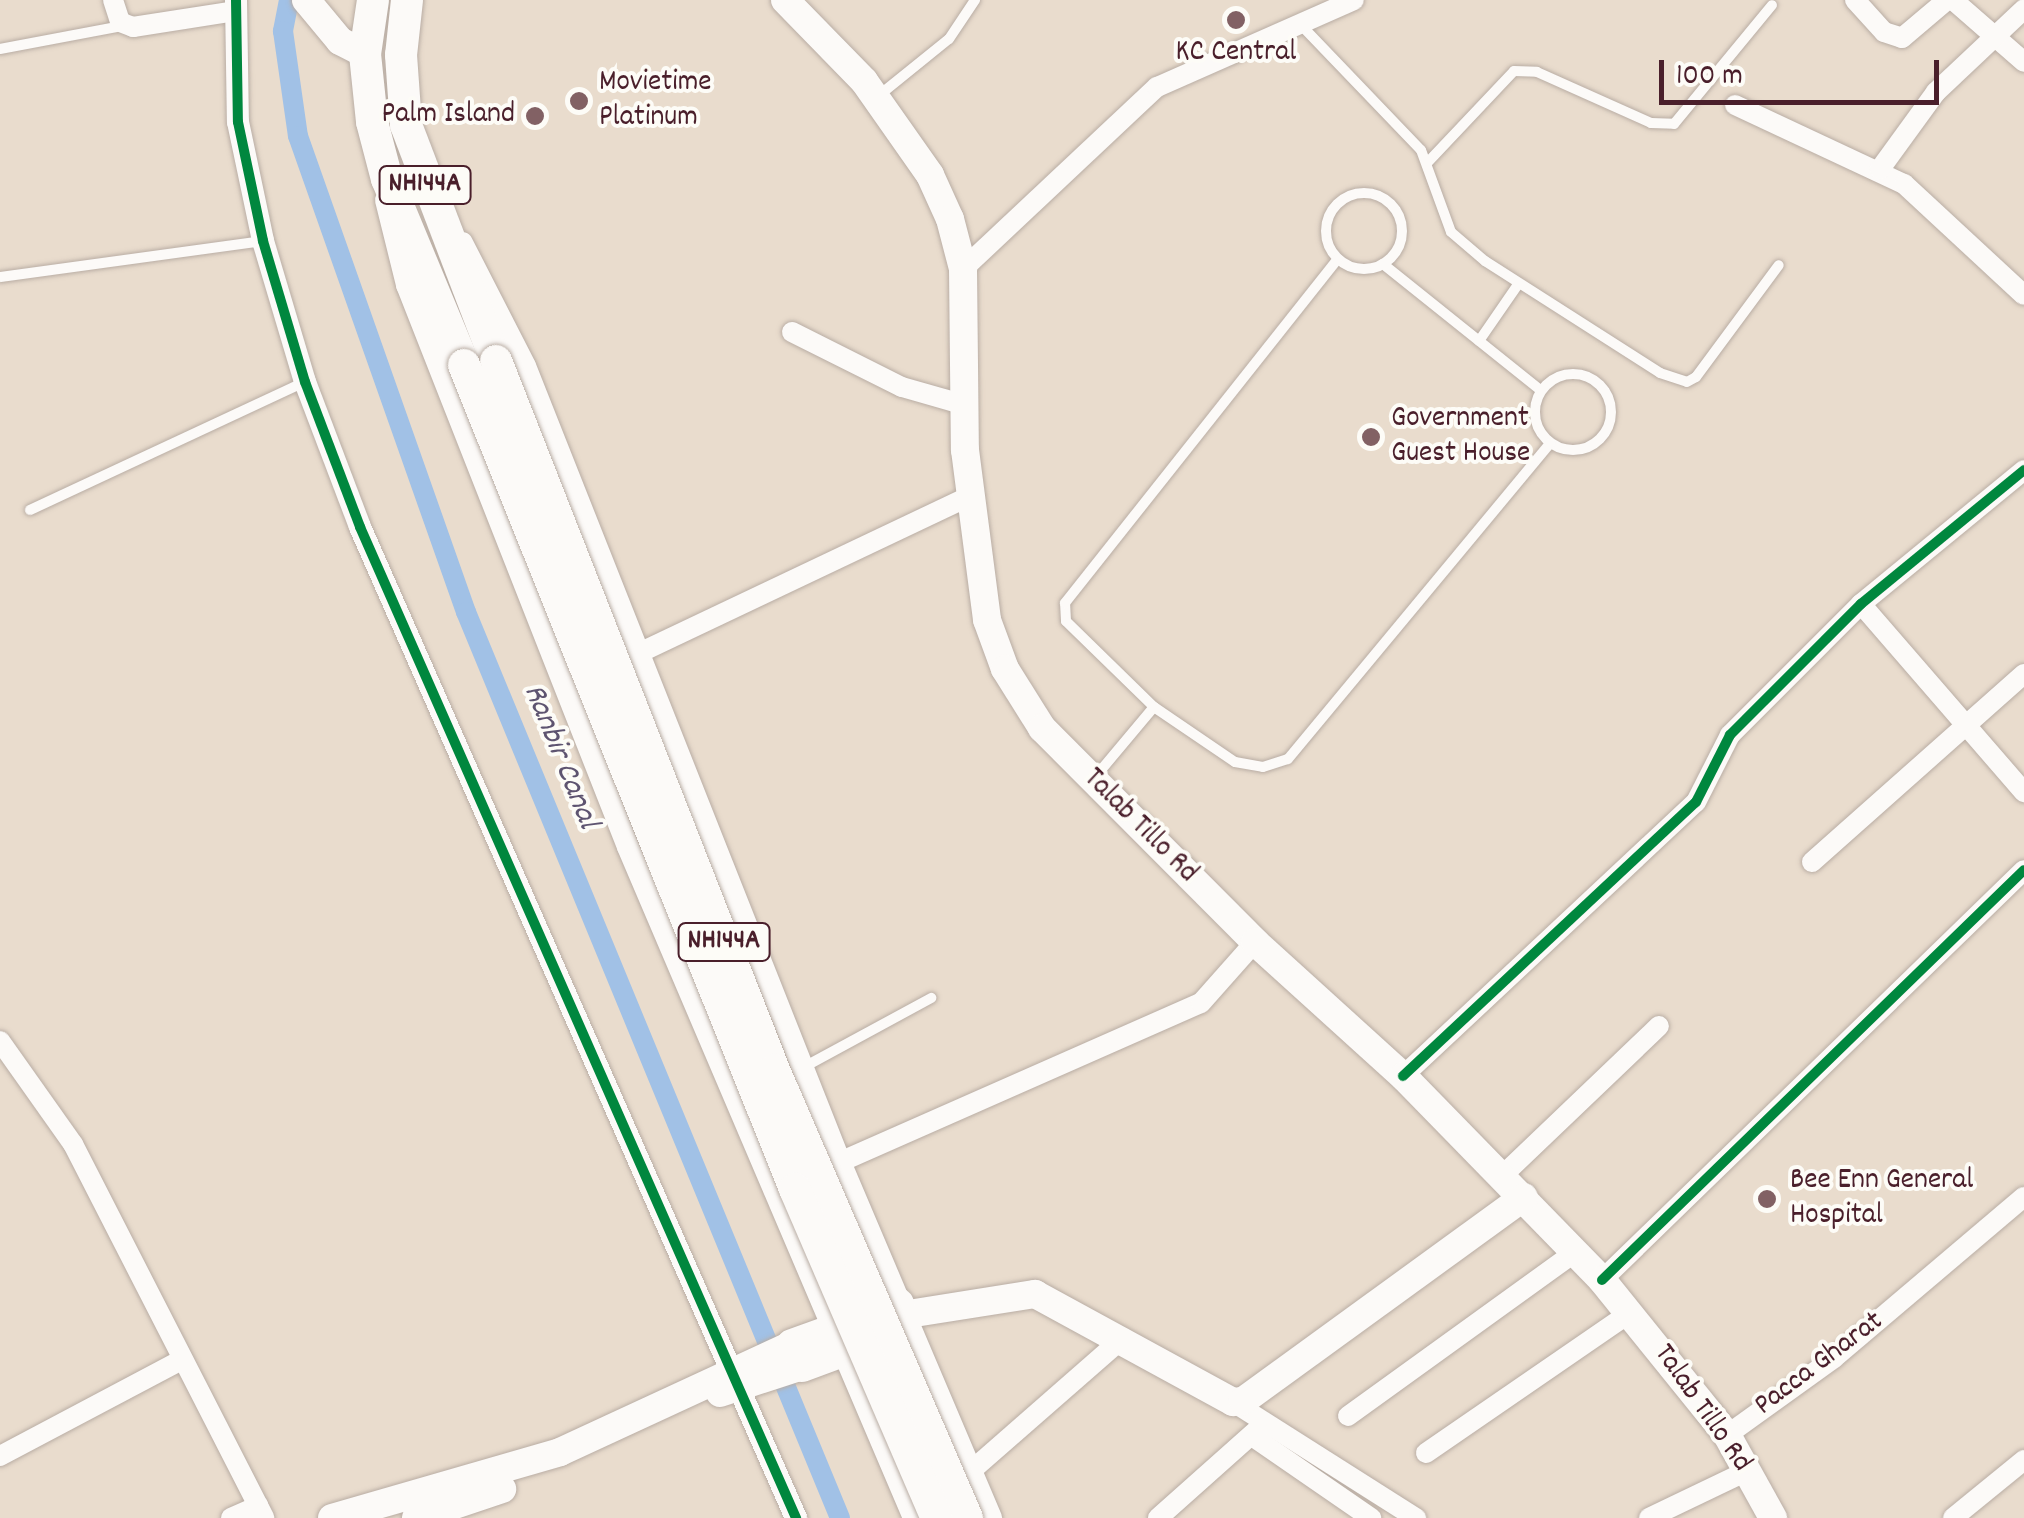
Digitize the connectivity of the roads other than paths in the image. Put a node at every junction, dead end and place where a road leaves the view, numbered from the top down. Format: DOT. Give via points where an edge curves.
graph roads {
  1 [pos="113,0"];
  2 [pos="373,0"];
  3 [pos="407,0"];
  4 [pos="785,0"];
  5 [pos="975,0"];
  6 [pos="1354,0"];
  7 [pos="1855,0"];
  8 [pos="1950,0"];
  9 [pos="1772,5"];
  10 [pos="236,6"];
  11 [pos="311,6"];
  12 [pos="2024,9"];
  13 [pos="1299,22"];
  14 [pos="126,26"];
  15 [pos="1995,36"];
  16 [pos="0,49"];
  17 [pos="365,54"];
  18 [pos="2024,62"];
  19 [pos="876,98"];
  20 [pos="1735,105"];
  21 [pos="1428,162"];
  22 [pos="1880,169"];
  23 [pos="387,179"];
  24 [pos="439,224"];
  25 [pos="262,240"];
  26 [pos="1338,260"];
  27 [pos="1383,264"];
  28 [pos="1779,265"];
  29 [pos="963,269"];
  30 [pos="0,277"];
  31 [pos="1519,283"];
  32 [pos="2024,295"];
  33 [pos="792,332"];
  34 [pos="1479,341"];
  35 [pos="480,362"];
  36 [pos="305,382"];
  37 [pos="1540,390"];
  38 [pos="964,405"];
  39 [pos="1550,443"];
  40 [pos="2024,470"];
  41 [pos="970,496"];
  42 [pos="30,510"];
  43 [pos="1861,604"];
  44 [pos="638,654"];
  45 [pos="2024,674"];
  46 [pos="1154,707"];
  47 [pos="1964,726"];
  48 [pos="1093,781"];
  49 [pos="2024,792"];
  50 [pos="1812,862"];
  51 [pos="2024,870"];
  52 [pos="1256,942"];
  53 [pos="931,998"];
  54 [pos="1659,1026"];
  55 [pos="0,1041"];
  56 [pos="803,1067"];
  57 [pos="1403,1076"];
  58 [pos="840,1162"];
  59 [pos="1502,1176"];
  60 [pos="1524,1197"];
  61 [pos="2024,1197"];
  62 [pos="1575,1252"];
  63 [pos="1602,1280"];
  64 [pos="900,1309"];
  65 [pos="1630,1313"];
  66 [pos="1123,1338"];
  67 [pos="839,1340"];
  68 [pos="797,1356"];
  69 [pos="181,1360"];
  70 [pos="744,1377"];
  71 [pos="1232,1402"];
  72 [pos="1348,1416"];
  73 [pos="1259,1429"];
  74 [pos="1727,1436"];
  75 [pos="1426,1453"];
  76 [pos="0,1456"];
  77 [pos="2024,1460"];
  78 [pos="971,1471"];
  79 [pos="1747,1472"];
  80 [pos="1362,1482"];
  81 [pos="1383,1496"];
  82 [pos="1349,1502"];
  83 [pos="261,1512"];
  84 [pos="231,1518"];
  85 [pos="332,1518"];
  86 [pos="416,1518"];
  87 [pos="796,1518"];
  88 [pos="914,1518"];
  89 [pos="937,1518"];
  90 [pos="967,1518"];
  91 [pos="992,1518"];
  92 [pos="1158,1518"];
  93 [pos="1370,1518"];
  94 [pos="1416,1518"];
  95 [pos="1648,1518"];
  96 [pos="1774,1518"];
  97 [pos="1954,1518"];
  1 -- 14 [label="street"];
  2 -- 17 [label="highway, NH144A"];
  3 -- 24 [label="highway, NH144A" via="402,94"];
  4 -- 19 [label="main road, Talab Tillo Rd"];
  5 -- 19 [label="lane" via="938,50"];
  6 -- 13 [label="street"];
  7 -- 8 [label="street" via="1884,32 1902,38"];
  8 -- 15 [label="street"];
  9 -- 21 [label="lane" via="1674,124 1650,124 1537,72 1514,71"];
  10 -- 14 [label="street"];
  10 -- 25 [label="street" via="238,122"];
  11 -- 17 [label="main road" via="340,41"];
  12 -- 15 [label="street"];
  13 -- 21 [label="lane"];
  13 -- 29 [label="street" via="1157,87"];
  14 -- 16 [label="lane"];
  15 -- 18 [label="street"];
  15 -- 22 [label="street" via="1936,92"];
  17 -- 23 [label="highway, NH144A"];
  19 -- 29 [label="main road, Talab Tillo Rd" via="930,176"];
  20 -- 22 [label="street"];
  21 -- 31 [label="lane" via="1435,204 1451,232"];
  22 -- 32 [label="street" via="1929,204"];
  23 -- 35 [label="highway, NH144A"];
  23 -- 67 [label="street" via="390,227 407,285 657,918"];
  24 -- 35 [label="highway, NH144A"];
  24 -- 44 [label="street" via="456,235 492,296"];
  25 -- 30 [label="lane"];
  25 -- 36 [label="street"];
  26 -- 27 [label="lane" via="1361,269"];
  26 -- 27 [label="lane" via="1326,224 1340,202 1364,194 1388,202 1401,224 1398,247"];
  26 -- 46 [label="lane" via="1065,603 1066,621"];
  27 -- 34 [label="lane"];
  28 -- 31 [label="lane" via="1687,382 1660,373"];
  29 -- 38 [label="main road, Talab Tillo Rd"];
  31 -- 34 [label="lane"];
  33 -- 38 [label="street" via="892,383"];
  34 -- 37 [label="lane"];
  35 -- 89 [label="highway, NH144A, bridge" via="795,1189"];
  35 -- 90 [label="highway, NH144A, bridge"];
  36 -- 42 [label="lane"];
  36 -- 70 [label="street" via="422,669"];
  37 -- 39 [label="lane" via="1536,423"];
  37 -- 39 [label="lane" via="1576,374 1599,383 1611,405 1607,430 1588,448"];
  38 -- 41 [label="main road, Talab Tillo Rd"];
  39 -- 46 [label="lane" via="1288,758 1262,767 1234,762"];
  40 -- 43 [label="street"];
  41 -- 44 [label="street"];
  41 -- 48 [label="main road, Talab Tillo Rd" via="987,620 1005,668 1042,728"];
  43 -- 47 [label="street"];
  43 -- 57 [label="street" via="1730,734 1696,802"];
  44 -- 56 [label="street"];
  45 -- 47 [label="street"];
  46 -- 48 [label="lane"];
  47 -- 49 [label="street"];
  47 -- 50 [label="street"];
  48 -- 52 [label="main road, Talab Tillo Rd"];
  51 -- 63 [label="street"];
  52 -- 57 [label="main road, Talab Tillo Rd"];
  52 -- 58 [label="street" via="1202,1003"];
  53 -- 56 [label="lane"];
  54 -- 59 [label="street"];
  55 -- 69 [label="street" via="73,1144"];
  56 -- 58 [label="street"];
  57 -- 59 [label="main road, Talab Tillo Rd"];
  58 -- 64 [label="street"];
  59 -- 60 [label="main road, Talab Tillo Rd"];
  60 -- 62 [label="main road, Talab Tillo Rd"];
  60 -- 71 [label="main road" via="1258,1394"];
  61 -- 74 [label="street, Pacca Gharat" via="1913,1294"];
  62 -- 63 [label="main road, Talab Tillo Rd"];
  62 -- 72 [label="street"];
  63 -- 65 [label="main road, Talab Tillo Rd"];
  64 -- 66 [label="main road" via="1036,1294"];
  64 -- 67 [label="highway" via="900,1338 884,1354"];
  64 -- 67 [label="highway" via="880,1290 858,1290 840,1303"];
  64 -- 78 [label="street"];
  65 -- 74 [label="main road, Talab Tillo Rd"];
  65 -- 75 [label="street"];
  66 -- 71 [label="main road"];
  66 -- 78 [label="street"];
  67 -- 68 [label="highway"];
  67 -- 88 [label="street"];
  68 -- 70 [label="main road"];
  69 -- 76 [label="street"];
  69 -- 83 [label="street"];
  70 -- 85 [label="main road" via="544,1458"];
  70 -- 86 [label="main road" via="530,1479"];
  70 -- 87 [label="street"];
  71 -- 73 [label="street"];
  73 -- 80 [label="street"];
  73 -- 82 [label="street"];
  73 -- 92 [label="street"];
  74 -- 79 [label="main road, Talab Tillo Rd"];
  77 -- 97 [label="street"];
  78 -- 91 [label="street"];
  79 -- 95 [label="street"];
  79 -- 96 [label="main road, Talab Tillo Rd"];
  80 -- 81 [label="street"];
  80 -- 82 [label="street"];
  81 -- 93 [label="street"];
  81 -- 94 [label="street"];
  82 -- 93 [label="street"];
  83 -- 84 [label="street"];
}
